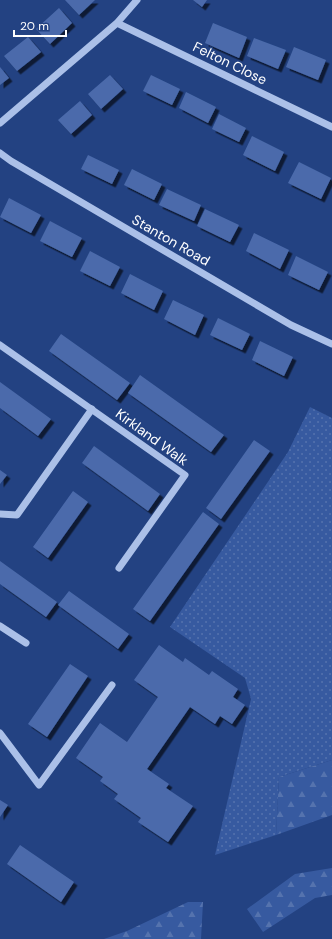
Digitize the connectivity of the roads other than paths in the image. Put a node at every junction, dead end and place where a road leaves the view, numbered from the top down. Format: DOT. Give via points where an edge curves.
graph roads {
  1 [pos="137,0"];
  2 [pos="117,23"];
  3 [pos="0,123"];
  4 [pos="332,127"];
  5 [pos="0,153"];
  6 [pos="332,344"];
  7 [pos="0,345"];
  8 [pos="92,409"];
  9 [pos="0,514"];
  10 [pos="119,568"];
  11 [pos="0,626"];
  12 [pos="26,643"];
  13 [pos="112,685"];
  14 [pos="0,733"];
  1 -- 2 [label="street"];
  2 -- 3 [label="street"];
  2 -- 4 [label="street, Felton Close"];
  5 -- 6 [label="street, Stanton Road" via="291,325"];
  7 -- 8 [label="street, Kirkland Walk"];
  8 -- 9 [label="street" via="17,514"];
  8 -- 10 [label="street, Kirkland Walk" via="185,475"];
  11 -- 12 [label="street"];
  13 -- 14 [label="street" via="39,785"];
}
